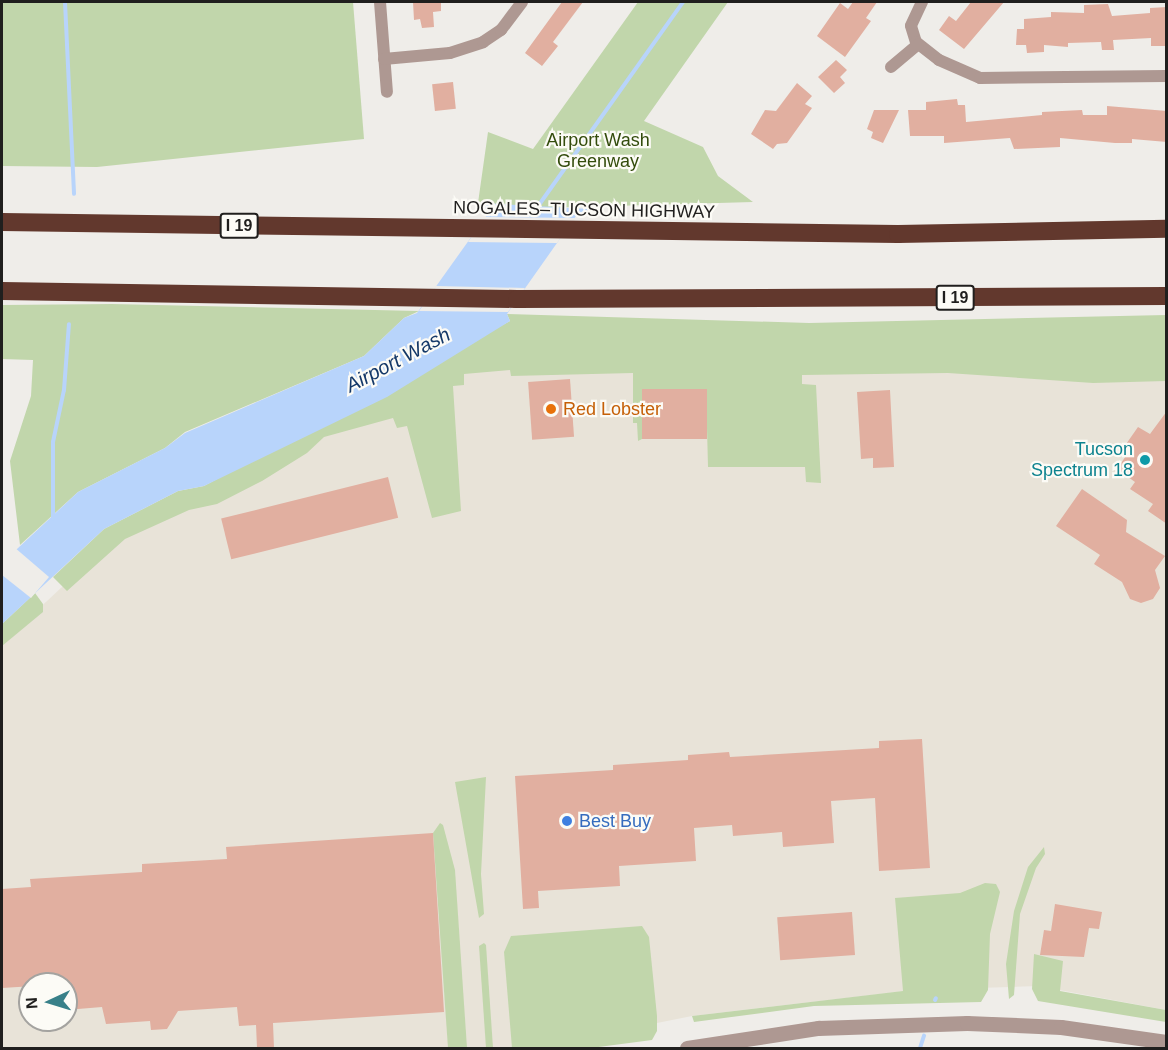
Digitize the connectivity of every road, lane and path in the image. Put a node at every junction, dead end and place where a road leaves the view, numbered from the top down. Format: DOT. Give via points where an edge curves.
graph roads {
  1 [pos="380,2"];
  2 [pos="522,2"];
  3 [pos="922,2"];
  4 [pos="917,43"];
  5 [pos="384,59"];
  6 [pos="891,66"];
  7 [pos="1167,76"];
  8 [pos="387,92"];
  9 [pos="2,222"];
  10 [pos="1167,229"];
  11 [pos="2,291"];
  12 [pos="1167,296"];
  13 [pos="1167,1042"];
  14 [pos="687,1048"];
  1 -- 5 [label="street"];
  2 -- 5 [label="street" via="501,30 483,42 450,53"];
  3 -- 4 [label="street" via="911,26"];
  4 -- 6 [label="street"];
  4 -- 7 [label="street" via="939,60 989,80"];
  5 -- 8 [label="street"];
  9 -- 10 [label="highway, NOGALES–TUCSON HIGHWAY / I 19" via="898,234"];
  11 -- 12 [label="highway, I 19" via="518,299"];
  13 -- 14 [label="street" via="1070,1028 967,1023 818,1028"];
}
